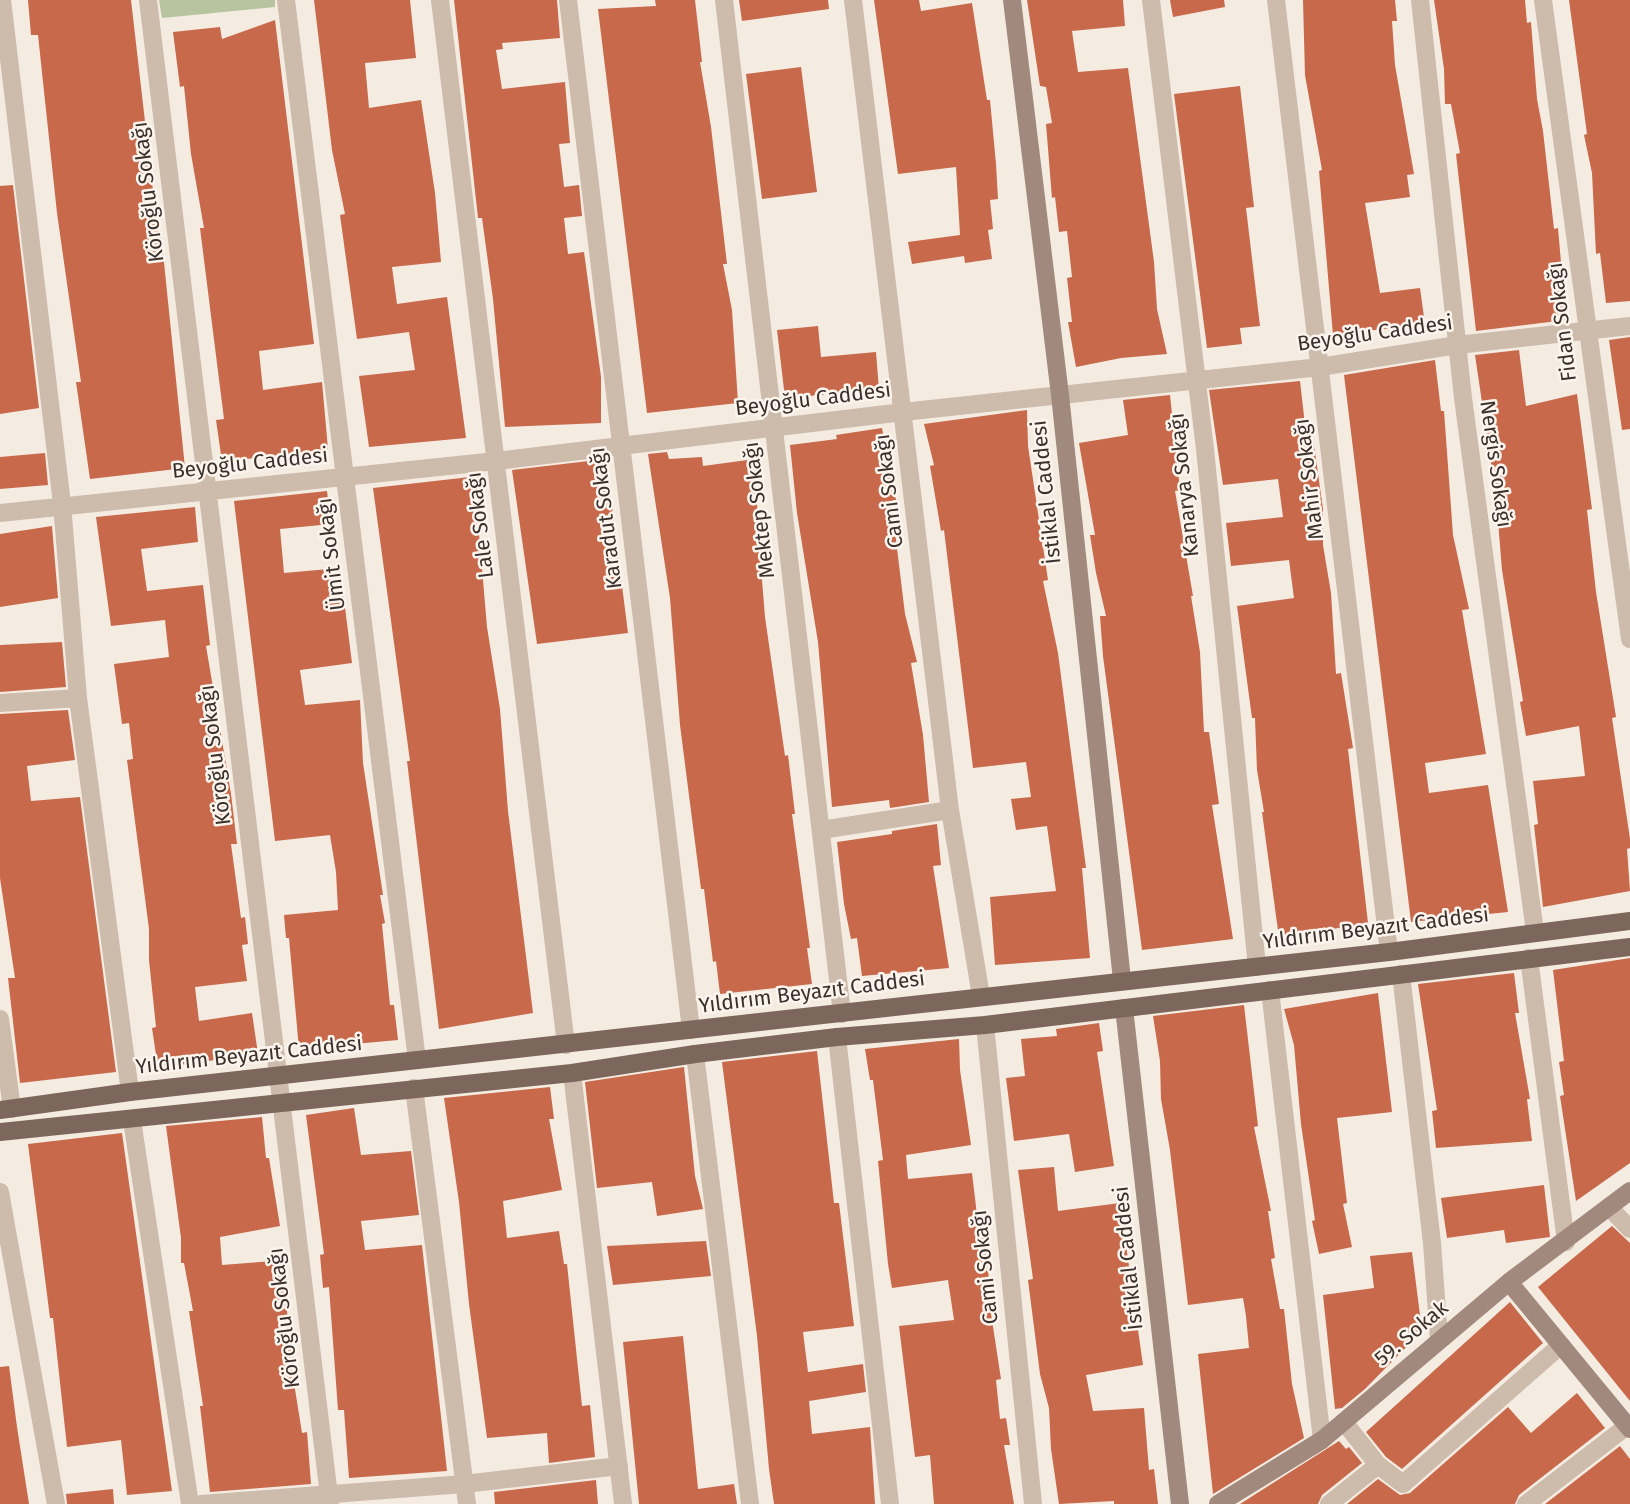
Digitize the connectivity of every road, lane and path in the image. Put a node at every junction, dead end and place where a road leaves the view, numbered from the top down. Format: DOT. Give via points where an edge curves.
graph roads {
  1 [pos="2,0"];
  2 [pos="148,0"];
  3 [pos="286,0"];
  4 [pos="440,0"];
  5 [pos="568,0"];
  6 [pos="724,0"];
  7 [pos="853,0"];
  8 [pos="1012,0"];
  9 [pos="1151,0"];
  10 [pos="1276,0"];
  11 [pos="1420,0"];
  12 [pos="1543,0"];
  13 [pos="1630,326"];
  14 [pos="1588,330"];
  15 [pos="1457,345"];
  16 [pos="1320,367"];
  17 [pos="1196,379"];
  18 [pos="1060,395"];
  19 [pos="903,412"];
  20 [pos="774,429"];
  21 [pos="621,445"];
  22 [pos="496,461"];
  23 [pos="345,477"];
  24 [pos="208,493"];
  25 [pos="62,505"];
  26 [pos="0,513"];
  27 [pos="1630,639"];
  28 [pos="78,698"];
  29 [pos="0,703"];
  30 [pos="950,810"];
  31 [pos="821,830"];
  32 [pos="1630,921"];
  33 [pos="1535,932"];
  34 [pos="1630,947"];
  35 [pos="1389,952"];
  36 [pos="1529,958"];
  37 [pos="1257,967"];
  38 [pos="1401,974"];
  39 [pos="1122,981"];
  40 [pos="1270,990"];
  41 [pos="981,996"];
  42 [pos="1124,1007"];
  43 [pos="842,1014"];
  44 [pos="0,1018"];
  45 [pos="985,1025"];
  46 [pos="691,1030"];
  47 [pos="837,1037"];
  48 [pos="566,1045"];
  49 [pos="695,1054"];
  50 [pos="417,1060"];
  51 [pos="572,1073"];
  52 [pos="278,1075"];
  53 [pos="414,1088"];
  54 [pos="130,1092"];
  55 [pos="282,1103"];
  56 [pos="6,1109"];
  57 [pos="132,1120"];
  58 [pos="0,1132"];
  59 [pos="1630,1191"];
  60 [pos="0,1192"];
  61 [pos="1609,1207"];
  62 [pos="1630,1229"];
  63 [pos="1566,1242"];
  64 [pos="1509,1282"];
  65 [pos="1439,1340"];
  66 [pos="1561,1345"];
  67 [pos="1344,1422"];
  68 [pos="1628,1428"];
  69 [pos="1322,1440"];
  70 [pos="1378,1465"];
  71 [pos="619,1466"];
  72 [pos="464,1484"];
  73 [pos="329,1500"];
  74 [pos="56,1504"];
  75 [pos="190,1504"];
  76 [pos="201,1504"];
  77 [pos="467,1504"];
  78 [pos="623,1504"];
  79 [pos="750,1504"];
  80 [pos="890,1504"];
  81 [pos="1033,1504"];
  82 [pos="1180,1504"];
  83 [pos="1218,1504"];
  84 [pos="1329,1504"];
  85 [pos="1526,1504"];
  1 -- 25 [label="street"];
  2 -- 24 [label="street, Köroğlu Sokağı"];
  3 -- 23 [label="street, Ümit Sokağı"];
  4 -- 22 [label="street, Lale Sokağı"];
  5 -- 21 [label="street, Karadut Sokağı"];
  6 -- 20 [label="street, Mektep Sokağı"];
  7 -- 19 [label="street, Cami Sokağı"];
  8 -- 18 [label="street, İstiklal Caddesi"];
  9 -- 17 [label="street, Kanarya Sokağı"];
  10 -- 16 [label="street, Mahir Sokağı"];
  11 -- 15 [label="street, Nergis Sokağı"];
  12 -- 14 [label="street, Fidan Sokağı"];
  13 -- 14 [label="street, Beyoğlu Caddesi"];
  14 -- 15 [label="street, Beyoğlu Caddesi"];
  14 -- 27 [label="street, Fidan Sokağı"];
  15 -- 16 [label="street, Beyoğlu Caddesi"];
  15 -- 33 [label="street, Nergis Sokağı"];
  16 -- 17 [label="street, Beyoğlu Caddesi"];
  16 -- 35 [label="street, Mahir Sokağı"];
  17 -- 18 [label="street, Beyoğlu Caddesi"];
  17 -- 37 [label="street, Kanarya Sokağı"];
  18 -- 19 [label="street, Beyoğlu Caddesi"];
  18 -- 39 [label="street, İstiklal Caddesi"];
  19 -- 20 [label="street, Beyoğlu Caddesi"];
  19 -- 30 [label="street, Cami Sokağı"];
  20 -- 21 [label="street, Beyoğlu Caddesi"];
  20 -- 31 [label="street, Mektep Sokağı"];
  21 -- 22 [label="street, Beyoğlu Caddesi"];
  21 -- 46 [label="street, Karadut Sokağı"];
  22 -- 23 [label="street, Beyoğlu Caddesi"];
  22 -- 48 [label="street, Lale Sokağı"];
  23 -- 24 [label="street, Beyoğlu Caddesi"];
  23 -- 50 [label="street, Ümit Sokağı"];
  24 -- 25 [label="street, Beyoğlu Caddesi"];
  24 -- 52 [label="street, Köroğlu Sokağı"];
  25 -- 26 [label="street, Beyoğlu Caddesi"];
  25 -- 28 [label="street"];
  28 -- 29 [label="street"];
  28 -- 54 [label="street"];
  30 -- 31 [label="street"];
  30 -- 41 [label="street, Cami Sokağı"];
  31 -- 43 [label="street, Mektep Sokağı"];
  32 -- 33 [label="main road, Yıldırım Beyazıt Caddesi"];
  33 -- 35 [label="main road, Yıldırım Beyazıt Caddesi"];
  34 -- 36 [label="main road"];
  35 -- 37 [label="main road, Yıldırım Beyazıt Caddesi"];
  36 -- 38 [label="main road"];
  36 -- 63 [label="street"];
  37 -- 39 [label="main road, Yıldırım Beyazıt Caddesi"];
  38 -- 40 [label="main road"];
  38 -- 65 [label="street"];
  39 -- 41 [label="main road, Yıldırım Beyazıt Caddesi"];
  39 -- 42 [label="main road"];
  40 -- 42 [label="main road"];
  40 -- 69 [label="street"];
  41 -- 43 [label="main road, Yıldırım Beyazıt Caddesi"];
  42 -- 45 [label="main road"];
  42 -- 82 [label="street, İstiklal Caddesi"];
  43 -- 46 [label="main road, Yıldırım Beyazıt Caddesi"];
  44 -- 56 [label="street"];
  45 -- 47 [label="main road"];
  45 -- 81 [label="street, Cami Sokağı"];
  46 -- 48 [label="main road, Yıldırım Beyazıt Caddesi"];
  46 -- 49 [label="street"];
  47 -- 49 [label="main road"];
  47 -- 80 [label="street"];
  48 -- 50 [label="main road, Yıldırım Beyazıt Caddesi"];
  49 -- 51 [label="main road"];
  49 -- 79 [label="street"];
  50 -- 52 [label="main road, Yıldırım Beyazıt Caddesi"];
  51 -- 53 [label="main road"];
  51 -- 71 [label="street"];
  52 -- 54 [label="main road, Yıldırım Beyazıt Caddesi"];
  52 -- 55 [label="street, Köroğlu Sokağı"];
  53 -- 55 [label="main road"];
  53 -- 72 [label="street"];
  54 -- 56 [label="main road, Yıldırım Beyazıt Caddesi"];
  55 -- 57 [label="main road"];
  55 -- 73 [label="street, Köroğlu Sokağı"];
  57 -- 58 [label="main road"];
  57 -- 75 [label="street"];
  59 -- 61 [label="street, 59. Sokak"];
  60 -- 74 [label="street"];
  61 -- 62 [label="street"];
  61 -- 63 [label="street, 59. Sokak"];
  63 -- 64 [label="street, 59. Sokak"];
  64 -- 65 [label="street, 59. Sokak"];
  64 -- 66 [label="street"];
  65 -- 67 [label="street, 59. Sokak"];
  66 -- 68 [label="street"];
  66 -- 70 [label="street" via="1403,1484"];
  67 -- 69 [label="street, 59. Sokak"];
  67 -- 70 [label="street"];
  68 -- 85 [label="street"];
  69 -- 83 [label="street, 59. Sokak"];
  70 -- 84 [label="street"];
  71 -- 72 [label="street"];
  71 -- 78 [label="street"];
  72 -- 73 [label="street"];
  72 -- 77 [label="street"];
  73 -- 76 [label="street"];
}
